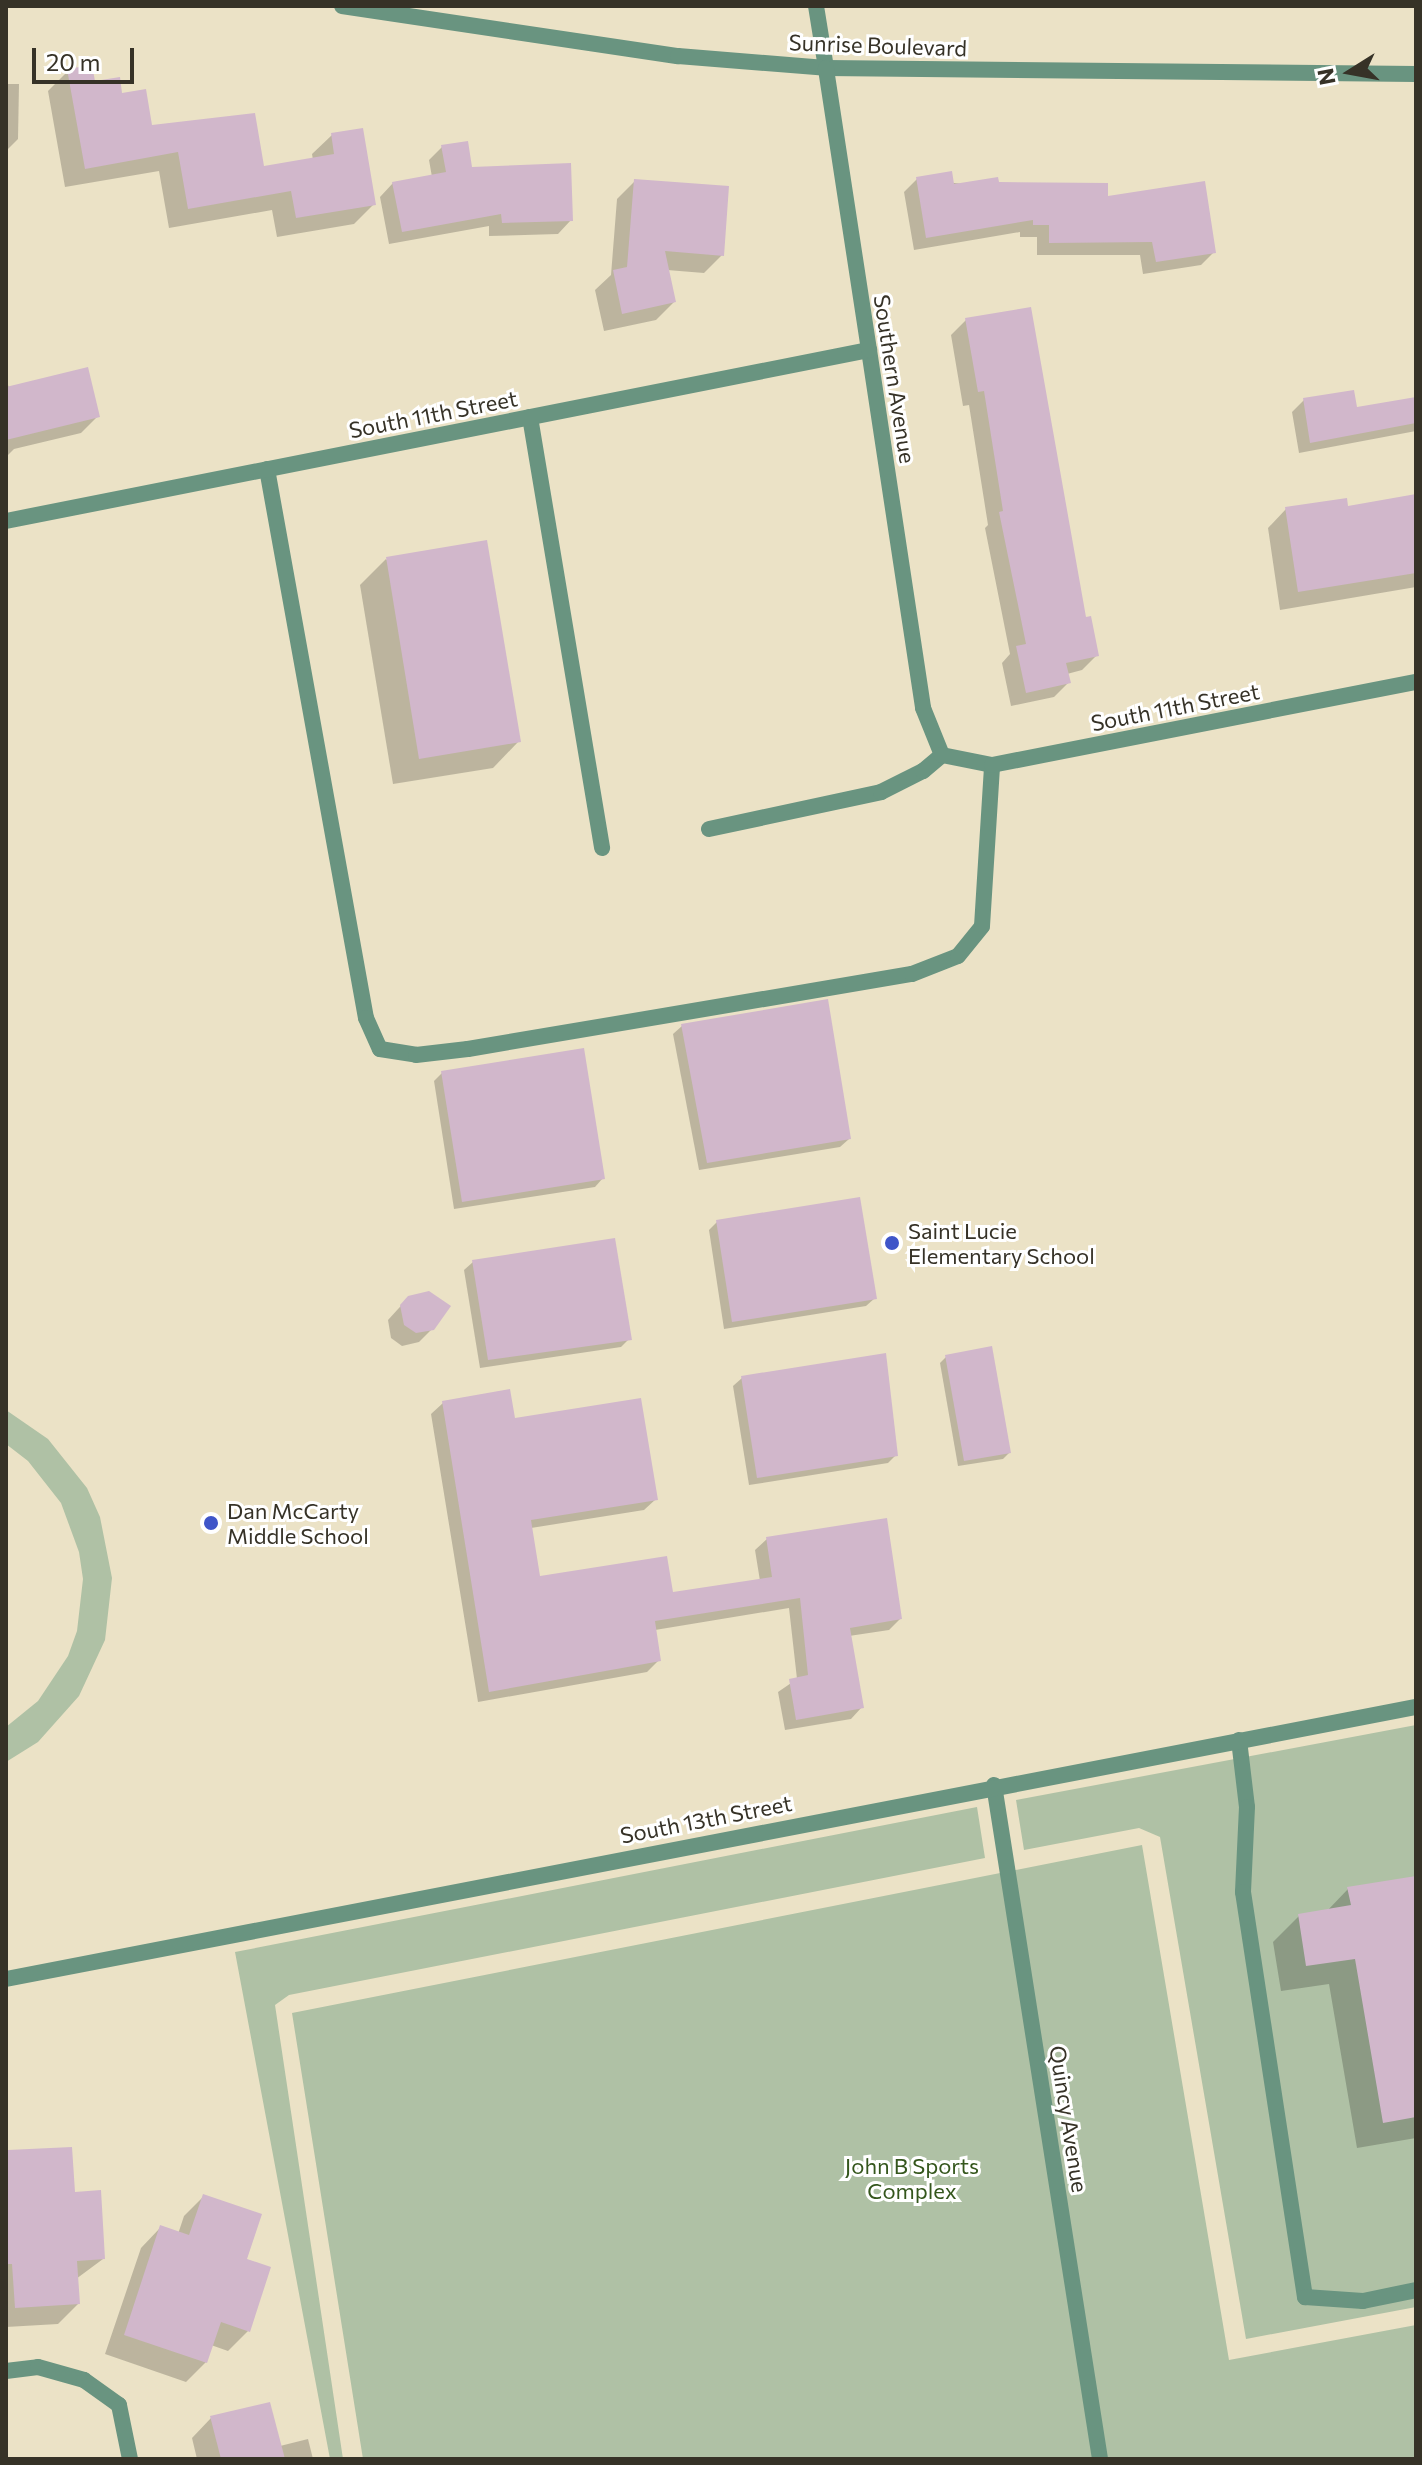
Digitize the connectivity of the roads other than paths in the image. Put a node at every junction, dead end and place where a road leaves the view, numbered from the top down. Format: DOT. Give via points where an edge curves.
graph roads {
  1 [pos="342,6"];
  2 [pos="816,6"];
  3 [pos="826,68"];
  4 [pos="1416,74"];
  5 [pos="869,350"];
  6 [pos="530,417"];
  7 [pos="267,469"];
  8 [pos="6,521"];
  9 [pos="1416,682"];
  10 [pos="942,755"];
  11 [pos="992,765"];
  12 [pos="709,829"];
  13 [pos="602,848"];
  14 [pos="1416,1707"];
  15 [pos="1239,1740"];
  16 [pos="994,1785"];
  17 [pos="6,1979"];
  18 [pos="1416,2290"];
  19 [pos="6,2371"];
  20 [pos="130,2459"];
  21 [pos="1100,2459"];
  1 -- 3 [label="street, Sunrise Boulevard" via="678,56"];
  2 -- 3 [label="street, Southern Avenue"];
  3 -- 4 [label="street, Sunrise Boulevard"];
  3 -- 5 [label="street, Southern Avenue"];
  5 -- 6 [label="street, South 11th Street"];
  5 -- 10 [label="street, Southern Avenue" via="923,708"];
  6 -- 7 [label="street, South 11th Street"];
  6 -- 13 [label="street"];
  7 -- 8 [label="street, South 11th Street"];
  7 -- 11 [label="street" via="366,1018 380,1049 416,1055 468,1049 912,974 958,956 982,926"];
  9 -- 11 [label="street, South 11th Street"];
  10 -- 11 [label="street, South 11th Street"];
  10 -- 12 [label="street" via="881,792"];
  14 -- 15 [label="street, South 13th Street"];
  15 -- 16 [label="street, South 13th Street"];
  15 -- 18 [label="street" via="1247,1807 1243,1892 1305,2297 1363,2301"];
  16 -- 17 [label="street, South 13th Street"];
  16 -- 21 [label="street, Quincy Avenue"];
  19 -- 20 [label="street" via="38,2367 84,2380 119,2405"];
}
